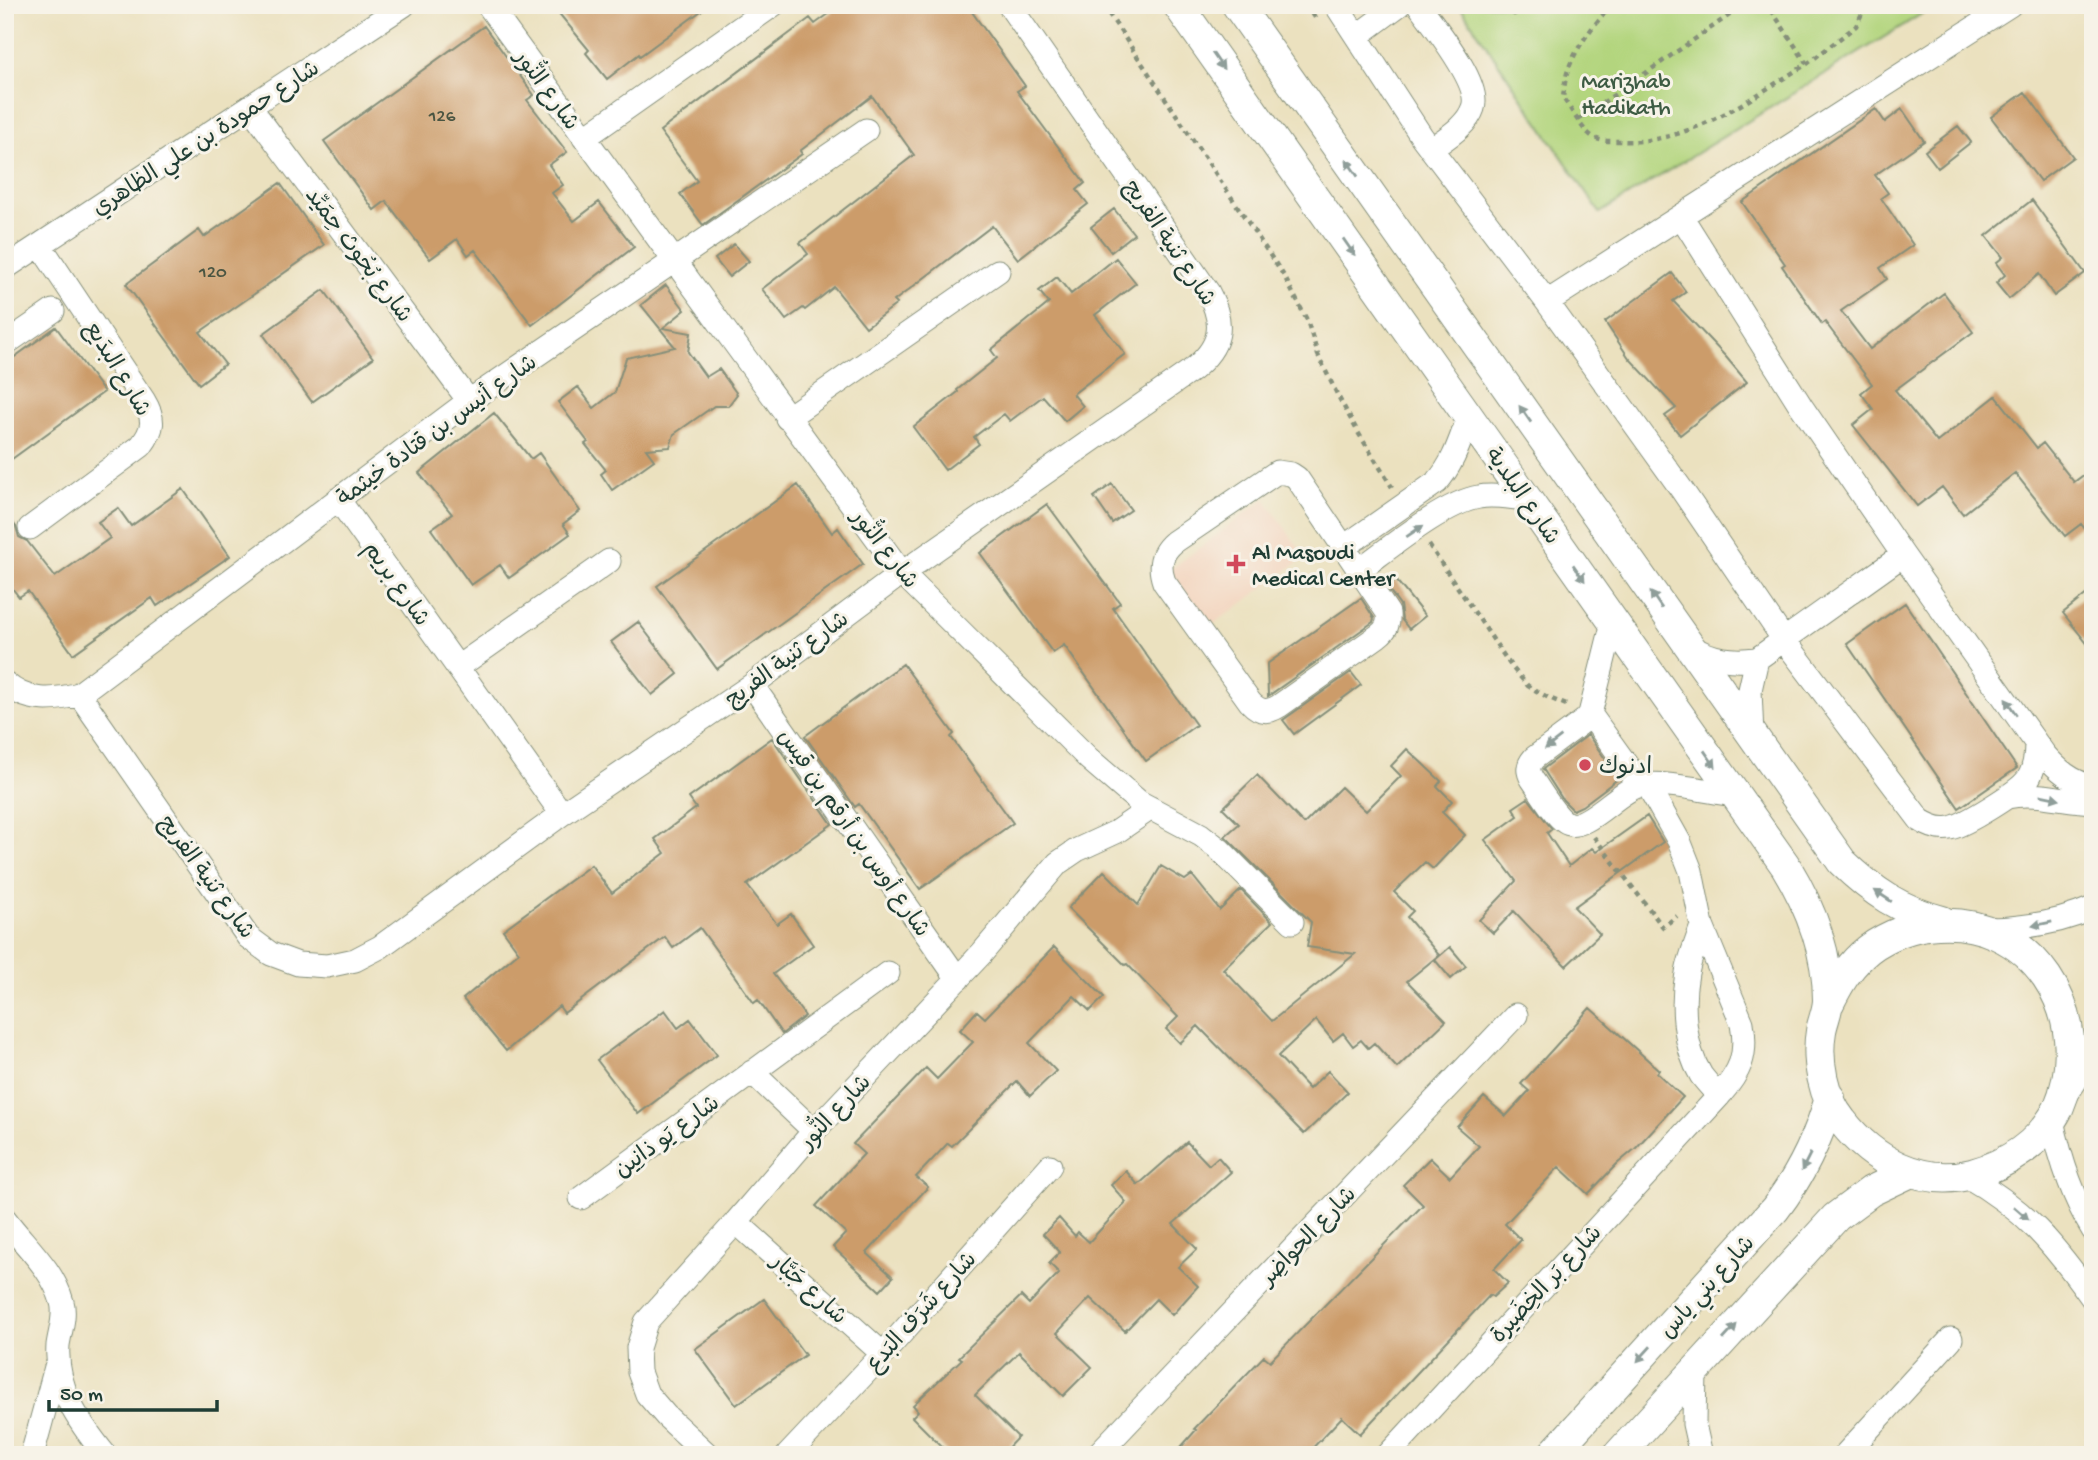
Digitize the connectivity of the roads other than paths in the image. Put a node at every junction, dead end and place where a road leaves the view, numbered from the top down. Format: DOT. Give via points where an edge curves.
graph roads {
  1 [pos="404,5"];
  2 [pos="488,5"];
  3 [pos="773,5"];
  4 [pos="1009,5"];
  5 [pos="1178,5"];
  6 [pos="1237,5"];
  7 [pos="1336,5"];
  8 [pos="1399,5"];
  9 [pos="1419,5"];
  10 [pos="2010,5"];
  11 [pos="1357,36"];
  12 [pos="250,107"];
  13 [pos="866,130"];
  14 [pos="584,138"];
  15 [pos="1431,149"];
  16 [pos="1681,216"];
  17 [pos="40,245"];
  18 [pos="674,263"];
  19 [pos="5,268"];
  20 [pos="998,271"];
  21 [pos="1547,302"];
  22 [pos="52,311"];
  23 [pos="5,344"];
  24 [pos="469,401"];
  25 [pos="1469,417"];
  26 [pos="787,418"];
  27 [pos="338,499"];
  28 [pos="1527,499"];
  29 [pos="30,528"];
  30 [pos="1344,547"];
  31 [pos="1903,555"];
  32 [pos="609,561"];
  33 [pos="1359,570"];
  34 [pos="902,573"];
  35 [pos="1613,622"];
  36 [pos="1784,639"];
  37 [pos="1687,644"];
  38 [pos="1757,659"];
  39 [pos="458,667"];
  40 [pos="5,683"];
  41 [pos="752,685"];
  42 [pos="79,694"];
  43 [pos="1590,714"];
  44 [pos="1753,737"];
  45 [pos="2036,743"];
  46 [pos="1644,785"];
  47 [pos="2093,786"];
  48 [pos="1735,795"];
  49 [pos="2007,797"];
  50 [pos="2093,802"];
  51 [pos="1151,808"];
  52 [pos="562,814"];
  53 [pos="2093,908"];
  54 [pos="1292,922"];
  55 [pos="1945,922"];
  56 [pos="1702,926"];
  57 [pos="1989,929"];
  58 [pos="888,972"];
  59 [pos="958,979"];
  60 [pos="1829,1003"];
  61 [pos="1516,1015"];
  62 [pos="2093,1054"];
  63 [pos="752,1072"];
  64 [pos="1830,1098"];
  65 [pos="1711,1104"];
  66 [pos="2058,1110"];
  67 [pos="814,1132"];
  68 [pos="1050,1166"];
  69 [pos="1912,1172"];
  70 [pos="1965,1175"];
  71 [pos="581,1198"];
  72 [pos="5,1219"];
  73 [pos="736,1223"];
  74 [pos="2093,1230"];
  75 [pos="2093,1299"];
  76 [pos="1951,1339"];
  77 [pos="883,1354"];
  78 [pos="58,1360"];
  79 [pos="1695,1370"];
  80 [pos="32,1455"];
  81 [pos="105,1455"];
  82 [pos="708,1455"];
  83 [pos="788,1455"];
  84 [pos="1097,1455"];
  85 [pos="1388,1455"];
  86 [pos="1552,1455"];
  87 [pos="1618,1455"];
  88 [pos="1701,1455"];
  89 [pos="1845,1455"];
  1 -- 12 [label="street, شارع حمودة بن علي الظاهري"];
  2 -- 14 [label="street, شارع النُّور"];
  3 -- 14 [label="street, شارع النُّور"];
  4 -- 34 [label="street, شارع ثنية الفريج" via="1208,292 1220,326 1216,344 1192,370"];
  5 -- 25 [label="main road, شارع البلدية, one-way"];
  37 -- 6 [label="main road, شارع البلدية, one-way"];
  7 -- 11 [label="street"];
  8 -- 11 [label="street"];
  9 -- 15 [label="street" via="1470,78 1475,93 1474,107 1465,122"];
  10 -- 16 [label="street"];
  11 -- 15 [label="street"];
  12 -- 17 [label="street, شارع حمودة بن علي الظاهري"];
  12 -- 24 [label="street, شارع بُحُوث حِمَيِّد"];
  13 -- 18 [label="street, شارع أنيس بن قتادة خيثمة"];
  14 -- 18 [label="street, شارع النُّور"];
  15 -- 21 [label="street"];
  16 -- 21 [label="street"];
  16 -- 31 [label="street" via="1801,406"];
  17 -- 19 [label="street, شارع حمودة بن علي الظاهري"];
  17 -- 29 [label="street, شارع البدَيع" via="144,401 152,424 141,446"];
  18 -- 24 [label="street, شارع أنيس بن قتادة خيثمة"];
  18 -- 26 [label="street, شارع النُّور"];
  20 -- 26 [label="street"];
  21 -- 36 [label="street"];
  22 -- 23 [label="street"];
  24 -- 27 [label="street, شارع أنيس بن قتادة خيثمة"];
  25 -- 28 [label="main road, شارع البلدية"];
  25 -- 30 [label="street" via="1447,471 1437,482"];
  26 -- 34 [label="street, شارع النُّور"];
  27 -- 39 [label="street, شارع بريم"];
  27 -- 42 [label="street, شارع أنيس بن قتادة خيثمة"];
  33 -- 28 [label="street, one-way" via="1467,500 1492,496"];
  28 -- 35 [label="main road, شارع البلدية, one-way"];
  30 -- 33 [label="street"];
  30 -- 33 [label="street" via="1297,478 1277,472 1167,548 1161,573 1250,702 1255,708 1272,711 1385,631 1388,614"];
  31 -- 36 [label="street"];
  45 -- 31 [label="street, one-way"];
  32 -- 39 [label="street"];
  34 -- 41 [label="street, شارع ثنية الفريج"];
  34 -- 51 [label="street, شارع النُّور" via="1089,759"];
  35 -- 43 [label="street"];
  35 -- 48 [label="main road, شارع البلدية, one-way"];
  36 -- 38 [label="street"];
  36 -- 49 [label="street" via="1920,820 1951,828"];
  37 -- 38 [label="street" via="1720,659"];
  37 -- 44 [label="main road, شارع البلدية"];
  38 -- 44 [label="street" via="1750,690"];
  39 -- 52 [label="street, شارع بريم"];
  40 -- 42 [label="street, شارع أنيس بن قتادة خيثمة" via="14,692 35,699"];
  41 -- 52 [label="street, شارع ثنية الفريج"];
  41 -- 59 [label="street, شارع أوس بن أرقم بن قيس"];
  42 -- 52 [label="street, شارع ثنية الفريج" via="248,937 271,954 298,964 327,966 355,960 380,947"];
  43 -- 46 [label="street"];
  43 -- 46 [label="street, one-way" via="1529,764 1528,772 1565,822 1583,823 1627,791"];
  55 -- 44 [label="main road, شارع البلدية, one-way" via="1889,901 1842,862"];
  45 -- 47 [label="street" via="2062,772"];
  45 -- 49 [label="street" via="2027,781"];
  46 -- 48 [label="street"];
  46 -- 56 [label="street" via="1680,844"];
  48 -- 60 [label="main road, شارع البلدية" via="1785,865 1812,916"];
  49 -- 50 [label="street, one-way" via="2033,794"];
  51 -- 54 [label="street, شارع النُّور" via="1219,849"];
  51 -- 59 [label="street, شارع النُّور" via="1058,863"];
  53 -- 57 [label="street, one-way" via="2032,926"];
  55 -- 57 [label="main road"];
  55 -- 60 [label="main road" via="1916,926 1863,954 1843,976"];
  56 -- 65 [label="street" via="1687,971 1687,1036"];
  56 -- 65 [label="street, شارع بَر الخِضَيرة" via="1745,1037 1734,1079"];
  57 -- 66 [label="main road" via="2039,961 2057,984 2068,1012 2072,1071"];
  58 -- 63 [label="street, شارع يَو ذانِين"];
  59 -- 67 [label="street, شارع النُّور"];
  60 -- 64 [label="main road" via="1821,1031 1820,1061"];
  61 -- 84 [label="street, شارع الحواضِر"];
  62 -- 66 [label="street"];
  63 -- 67 [label="street"];
  63 -- 71 [label="street, شارع يَو ذانِين"];
  64 -- 69 [label="main road" via="1858,1142 1883,1160"];
  64 -- 86 [label="main road, شارع بني ياس, one-way" via="1814,1146 1782,1199"];
  65 -- 85 [label="street, شارع بَر الخِضَيرة"];
  66 -- 70 [label="main road" via="2035,1140 2014,1156"];
  66 -- 74 [label="street" via="2058,1148"];
  67 -- 73 [label="street, شارع النُّور"];
  68 -- 77 [label="street, شارع شَرَف البَدع"];
  69 -- 70 [label="main road" via="1938,1177"];
  79 -- 69 [label="main road, one-way" via="1836,1217 1871,1191"];
  70 -- 75 [label="street, one-way" via="2035,1226"];
  72 -- 78 [label="street" via="55,1281 64,1305"];
  73 -- 77 [label="street, شارع جَبَّار"];
  73 -- 82 [label="street, شارع النُّور" via="646,1322 638,1348 639,1372 647,1394"];
  76 -- 89 [label="street"];
  77 -- 83 [label="street, شارع شَرَف البَدع"];
  78 -- 80 [label="street"];
  78 -- 81 [label="street" via="65,1397"];
  79 -- 87 [label="main road"];
  79 -- 88 [label="street" via="1694,1424"];
}
